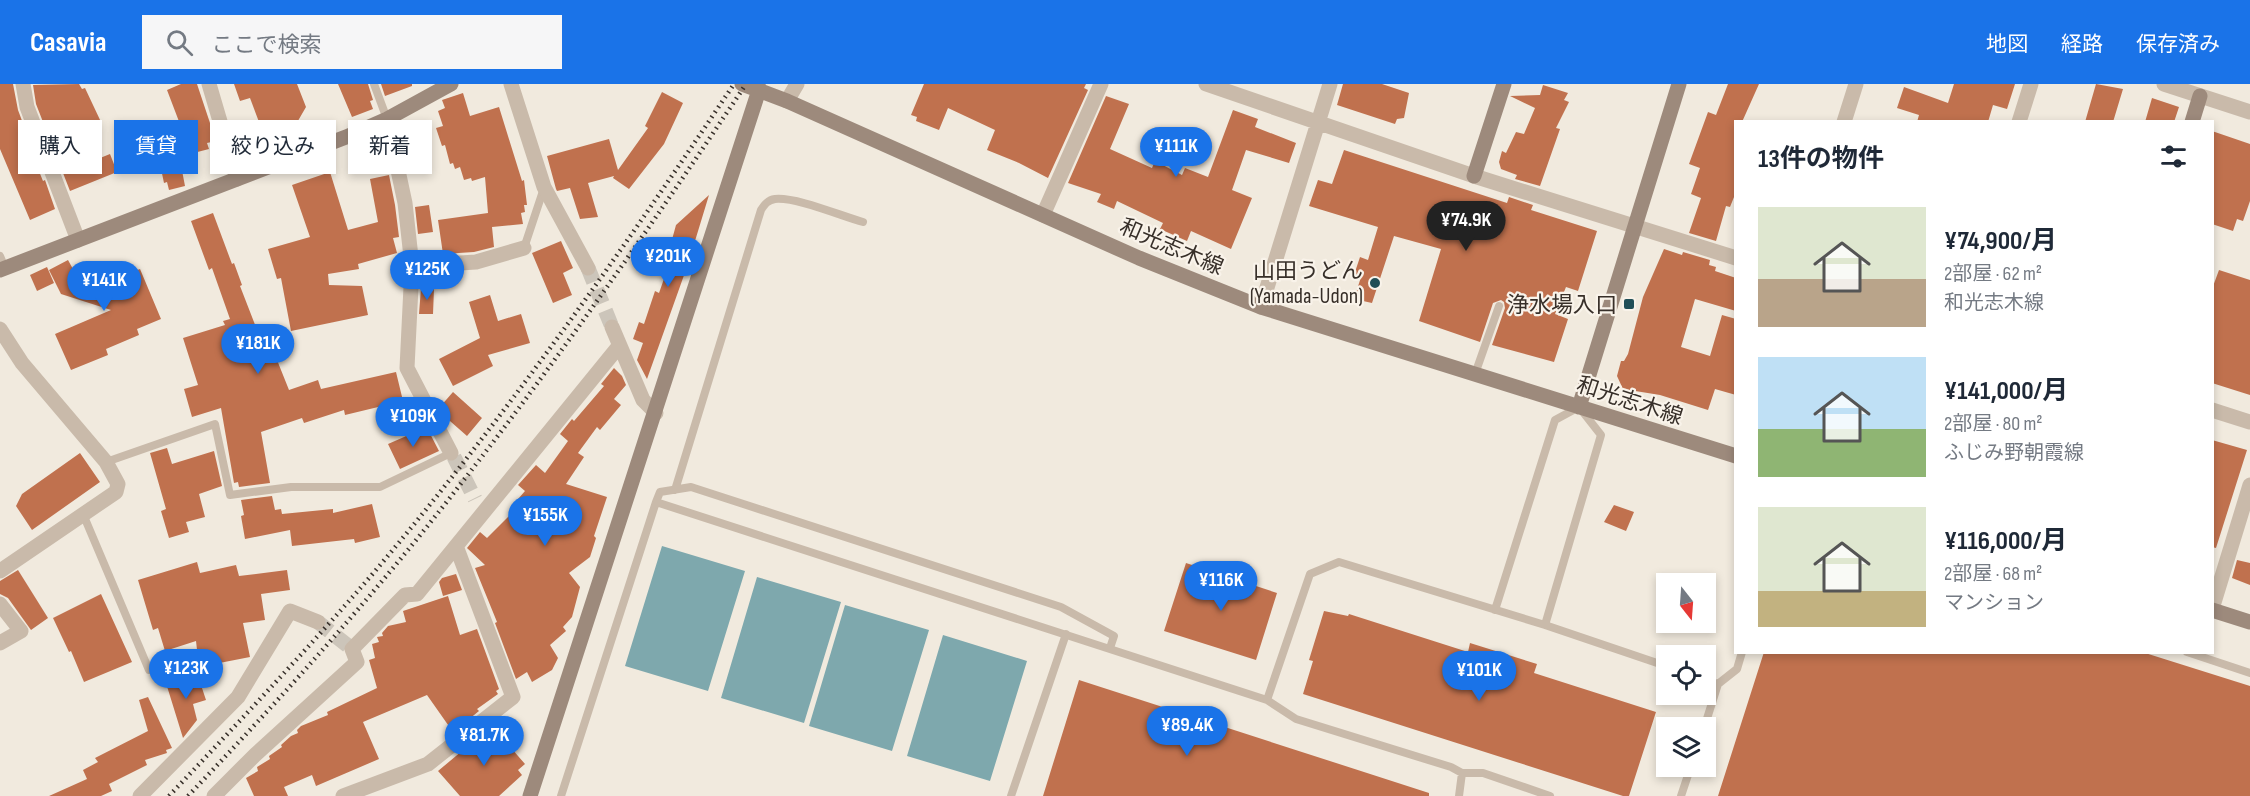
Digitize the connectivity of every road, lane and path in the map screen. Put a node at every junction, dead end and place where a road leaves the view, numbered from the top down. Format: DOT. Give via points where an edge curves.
graph roads {
  1 [pos="23,84"];
  2 [pos="209,84"];
  3 [pos="374,84"];
  4 [pos="451,84"];
  5 [pos="511,84"];
  6 [pos="742,84"];
  7 [pos="797,84"];
  8 [pos="1101,84"];
  9 [pos="1206,84"];
  10 [pos="1330,84"];
  11 [pos="1504,84"];
  12 [pos="1679,84"];
  13 [pos="1856,84"];
  14 [pos="2031,84"];
  15 [pos="2164,84"];
  16 [pos="758,87"];
  17 [pos="2200,96"];
  18 [pos="787,101"];
  19 [pos="2250,112"];
  20 [pos="387,119"];
  21 [pos="1845,120"];
  22 [pos="2020,120"];
  23 [pos="2193,120"];
  24 [pos="1318,123"];
  25 [pos="1474,176"];
  26 [pos="237,178"];
  27 [pos="544,188"];
  28 [pos="1043,215"];
  29 [pos="862,222"];
  30 [pos="1634,226"];
  31 [pos="78,240"];
  32 [pos="524,248"];
  33 [pos="1734,257"];
  34 [pos="2,265"];
  35 [pos="411,266"];
  36 [pos="588,268"];
  37 [pos="1499,306"];
  38 [pos="1261,307"];
  39 [pos="612,327"];
  40 [pos="0,329"];
  41 [pos="619,346"];
  42 [pos="1475,374"];
  43 [pos="1579,407"];
  44 [pos="2214,411"];
  45 [pos="656,413"];
  46 [pos="2250,422"];
  47 [pos="453,455"];
  48 [pos="1734,455"];
  49 [pos="106,462"];
  50 [pos="2250,485"];
  51 [pos="675,490"];
  52 [pos="475,500"];
  53 [pos="656,502"];
  54 [pos="83,514"];
  55 [pos="480,516"];
  56 [pos="456,546"];
  57 [pos="0,571"];
  58 [pos="2214,602"];
  59 [pos="0,604"];
  60 [pos="1495,609"];
  61 [pos="2214,610"];
  62 [pos="318,622"];
  63 [pos="2250,622"];
  64 [pos="1545,625"];
  65 [pos="1066,634"];
  66 [pos="0,643"];
  67 [pos="1110,648"];
  68 [pos="1741,654"];
  69 [pos="2193,654"];
  70 [pos="177,662"];
  71 [pos="1656,663"];
  72 [pos="2250,673"];
  73 [pos="1718,684"];
  74 [pos="1267,700"];
  75 [pos="1708,717"];
  76 [pos="1462,773"];
  77 [pos="1687,777"];
  78 [pos="140,796"];
  79 [pos="214,796"];
  80 [pos="343,796"];
  81 [pos="530,796"];
  82 [pos="561,796"];
  83 [pos="1011,796"];
  84 [pos="1459,796"];
  85 [pos="1550,796"];
  86 [pos="1681,796"];
  1 -- 31 [label="street" via="27,106"];
  2 -- 26 [label="street"];
  3 -- 20 [label="lane"];
  4 -- 20 [label="main road"];
  5 -- 27 [label="street"];
  6 -- 16 [label="main road, 和光志木線"];
  7 -- 18 [label="street"];
  8 -- 28 [label="street"];
  9 -- 24 [label="street"];
  10 -- 24 [label="street"];
  11 -- 25 [label="main road"];
  12 -- 30 [label="main road"];
  13 -- 21 [label="street"];
  14 -- 22 [label="street"];
  15 -- 17 [label="street"];
  16 -- 18 [label="main road, 和光志木線"];
  16 -- 45 [label="main road"];
  17 -- 19 [label="street"];
  17 -- 23 [label="main road"];
  18 -- 28 [label="main road, 和光志木線"];
  20 -- 26 [label="main road"];
  20 -- 35 [label="street" via="405,203"];
  24 -- 25 [label="street"];
  24 -- 38 [label="street"];
  25 -- 30 [label="street"];
  26 -- 31 [label="main road"];
  27 -- 32 [label="lane"];
  27 -- 36 [label="street"];
  28 -- 38 [label="main road, 和光志木線"];
  29 -- 51 [label="lane" via="792,201 774,199 765,203"];
  30 -- 33 [label="street"];
  30 -- 43 [label="main road"];
  31 -- 34 [label="main road"];
  32 -- 35 [label="street" via="476,262"];
  35 -- 47 [label="street" via="407,368"];
  37 -- 42 [label="lane"];
  38 -- 42 [label="main road, 和光志木線"];
  39 -- 41 [label="street"];
  40 -- 49 [label="street" via="22,363"];
  41 -- 45 [label="street" via="644,400"];
  41 -- 55 [label="street"];
  42 -- 43 [label="main road, 和光志木線"];
  43 -- 48 [label="main road, 和光志木線"];
  43 -- 60 [label="lane" via="1555,420"];
  43 -- 64 [label="lane" via="1601,435"];
  44 -- 46 [label="street"];
  45 -- 81 [label="main road"];
  47 -- 49 [label="lane" via="381,487 291,486 230,495 215,424"];
  49 -- 54 [label="street" via="118,483 116,492"];
  50 -- 58 [label="street"];
  51 -- 53 [label="lane" via="660,492"];
  51 -- 67 [label="lane" via="691,487 1061,607 1114,636"];
  52 -- 55 [label="street"];
  53 -- 65 [label="lane"];
  53 -- 82 [label="lane"];
  54 -- 57 [label="street"];
  54 -- 70 [label="lane" via="149,669"];
  55 -- 56 [label="street"];
  56 -- 79 [label="street" via="417,594 405,595 352,649 357,662"];
  56 -- 80 [label="street" via="513,698 428,764"];
  59 -- 66 [label="street" via="21,631"];
  60 -- 64 [label="lane"];
  60 -- 74 [label="lane" via="1339,562 1311,574"];
  61 -- 63 [label="main road"];
  62 -- 78 [label="street" via="290,611 238,697"];
  64 -- 71 [label="lane"];
  65 -- 67 [label="lane"];
  65 -- 83 [label="lane"];
  67 -- 74 [label="lane"];
  68 -- 73 [label="lane" via="1737,669"];
  69 -- 72 [label="lane"];
  73 -- 75 [label="lane"];
  74 -- 76 [label="lane" via="1296,719 1451,766"];
  76 -- 84 [label="lane"];
  76 -- 85 [label="lane" via="1483,773"];
  77 -- 86 [label="lane"];
}
